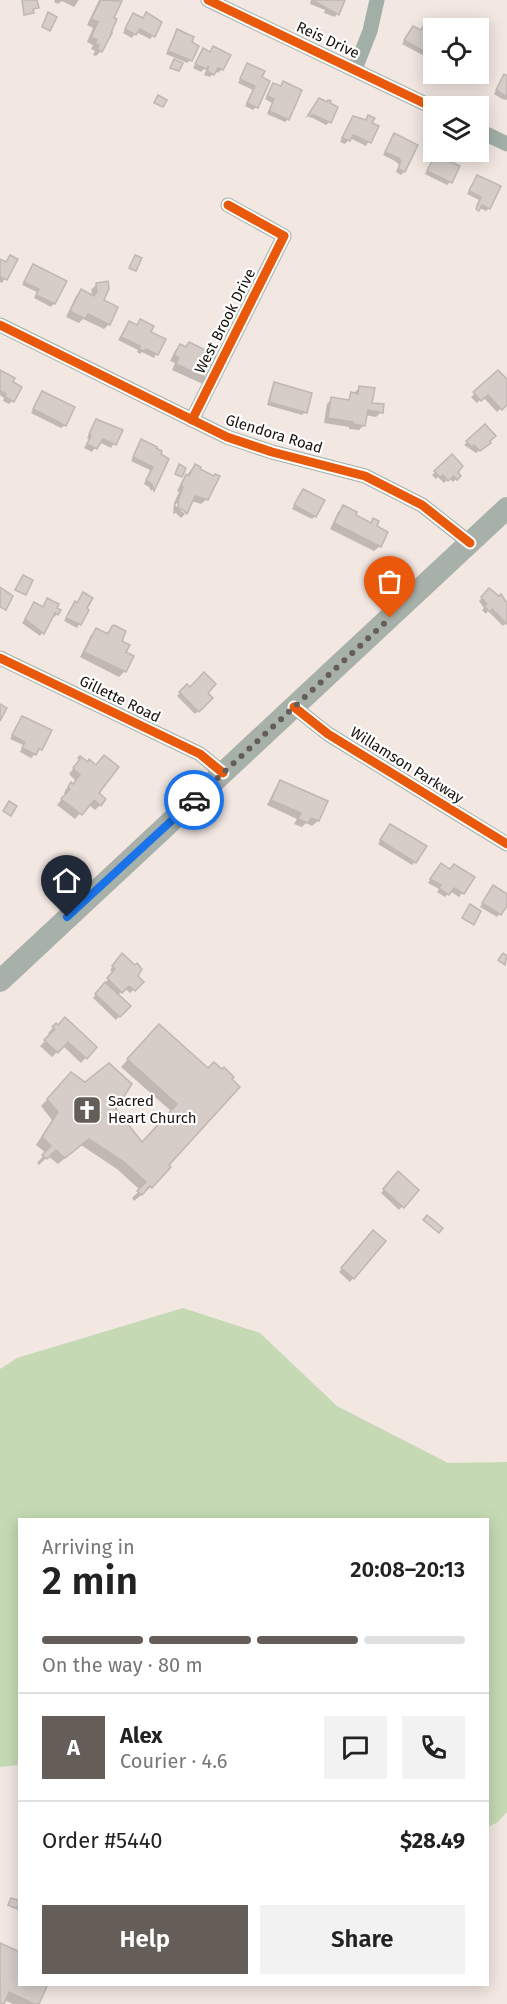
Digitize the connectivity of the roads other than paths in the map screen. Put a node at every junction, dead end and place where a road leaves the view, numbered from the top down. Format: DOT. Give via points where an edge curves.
graph roads {
  1 [pos="208,0"];
  2 [pos="376,0"];
  3 [pos="355,69"];
  4 [pos="423,103"];
  5 [pos="489,135"];
  6 [pos="507,144"];
  7 [pos="228,205"];
  8 [pos="0,325"];
  9 [pos="192,420"];
  10 [pos="507,508"];
  11 [pos="470,543"];
  12 [pos="0,658"];
  13 [pos="294,707"];
  14 [pos="223,773"];
  15 [pos="507,844"];
  16 [pos="0,981"];
  1 -- 3 [label="street, Reis Drive"];
  2 -- 3 [label="street" via="370,31"];
  3 -- 4 [label="street, Reis Drive"];
  5 -- 6 [label="street"];
  7 -- 9 [label="street, West Brook Drive" via="284,236"];
  8 -- 9 [label="street, Glendora Road"];
  9 -- 11 [label="street, Glendora Road" via="272,452 365,476 422,506"];
  10 -- 11 [label="main road"];
  11 -- 13 [label="main road"];
  12 -- 14 [label="street, Gillette Road" via="200,754"];
  13 -- 14 [label="main road"];
  13 -- 15 [label="street, Willamson Parkway" via="328,734"];
  14 -- 16 [label="main road"];
}
